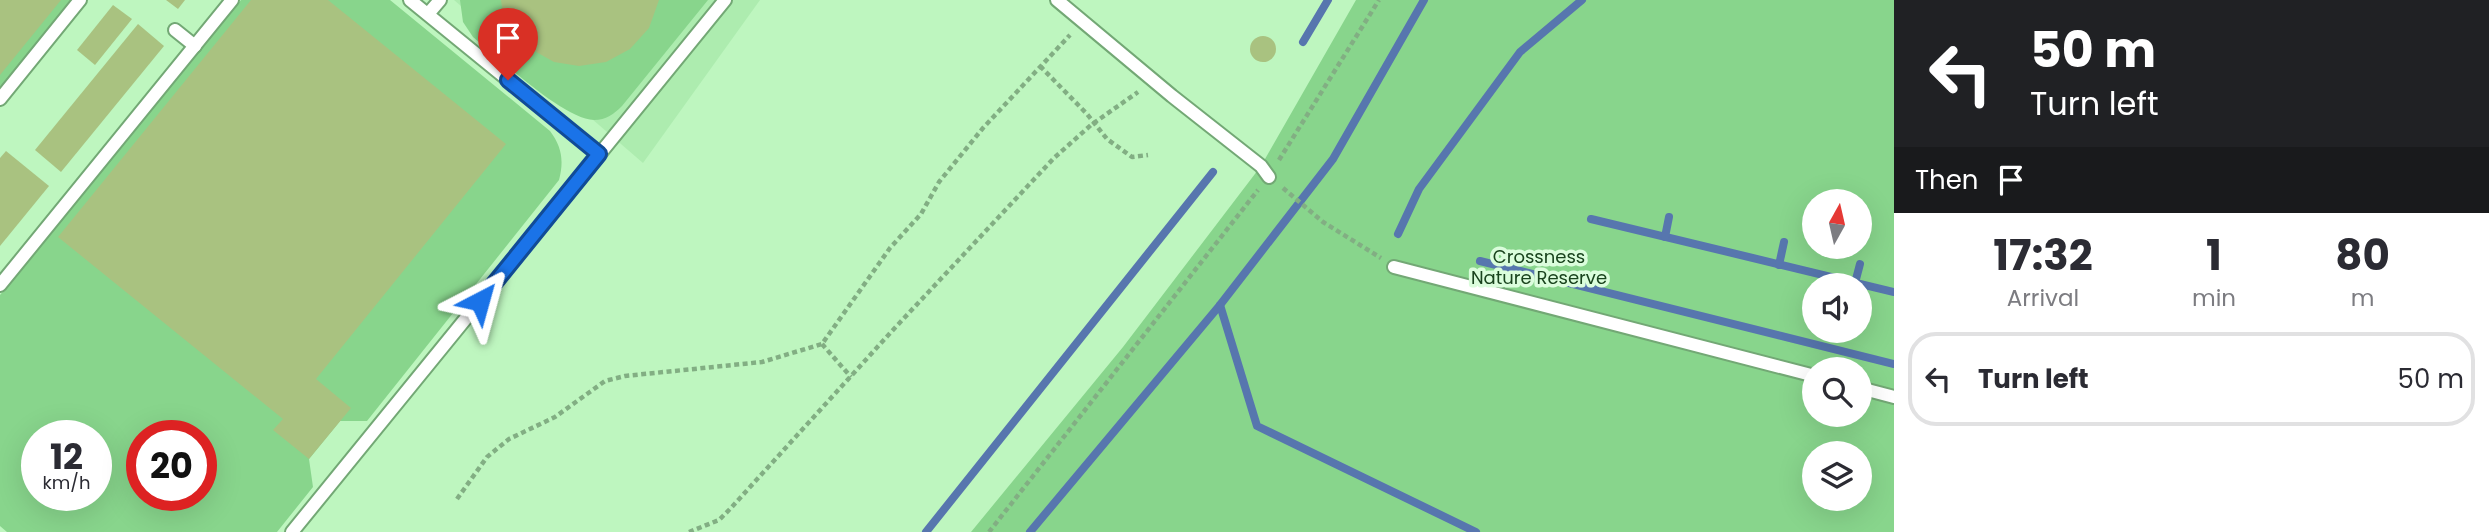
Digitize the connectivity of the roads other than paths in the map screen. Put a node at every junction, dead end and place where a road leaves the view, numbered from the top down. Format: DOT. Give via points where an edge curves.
graph roads {
  1 [pos="80,0"];
  2 [pos="232,0"];
  3 [pos="410,0"];
  4 [pos="440,0"];
  5 [pos="725,0"];
  6 [pos="1056,0"];
  7 [pos="428,14"];
  8 [pos="175,30"];
  9 [pos="195,46"];
  10 [pos="0,99"];
  11 [pos="599,154"];
  12 [pos="1269,177"];
  13 [pos="1394,267"];
  14 [pos="0,285"];
  15 [pos="1802,373"];
  16 [pos="1872,391"];
  17 [pos="1894,397"];
  18 [pos="292,532"];
  1 -- 10 [label="lane"];
  2 -- 9 [label="lane"];
  3 -- 7 [label="lane"];
  4 -- 7 [label="lane"];
  5 -- 11 [label="lane"];
  6 -- 12 [label="lane"];
  7 -- 11 [label="lane"];
  8 -- 9 [label="lane"];
  9 -- 14 [label="lane"];
  11 -- 18 [label="lane"];
  13 -- 15 [label="lane"];
  16 -- 17 [label="lane"];
}
